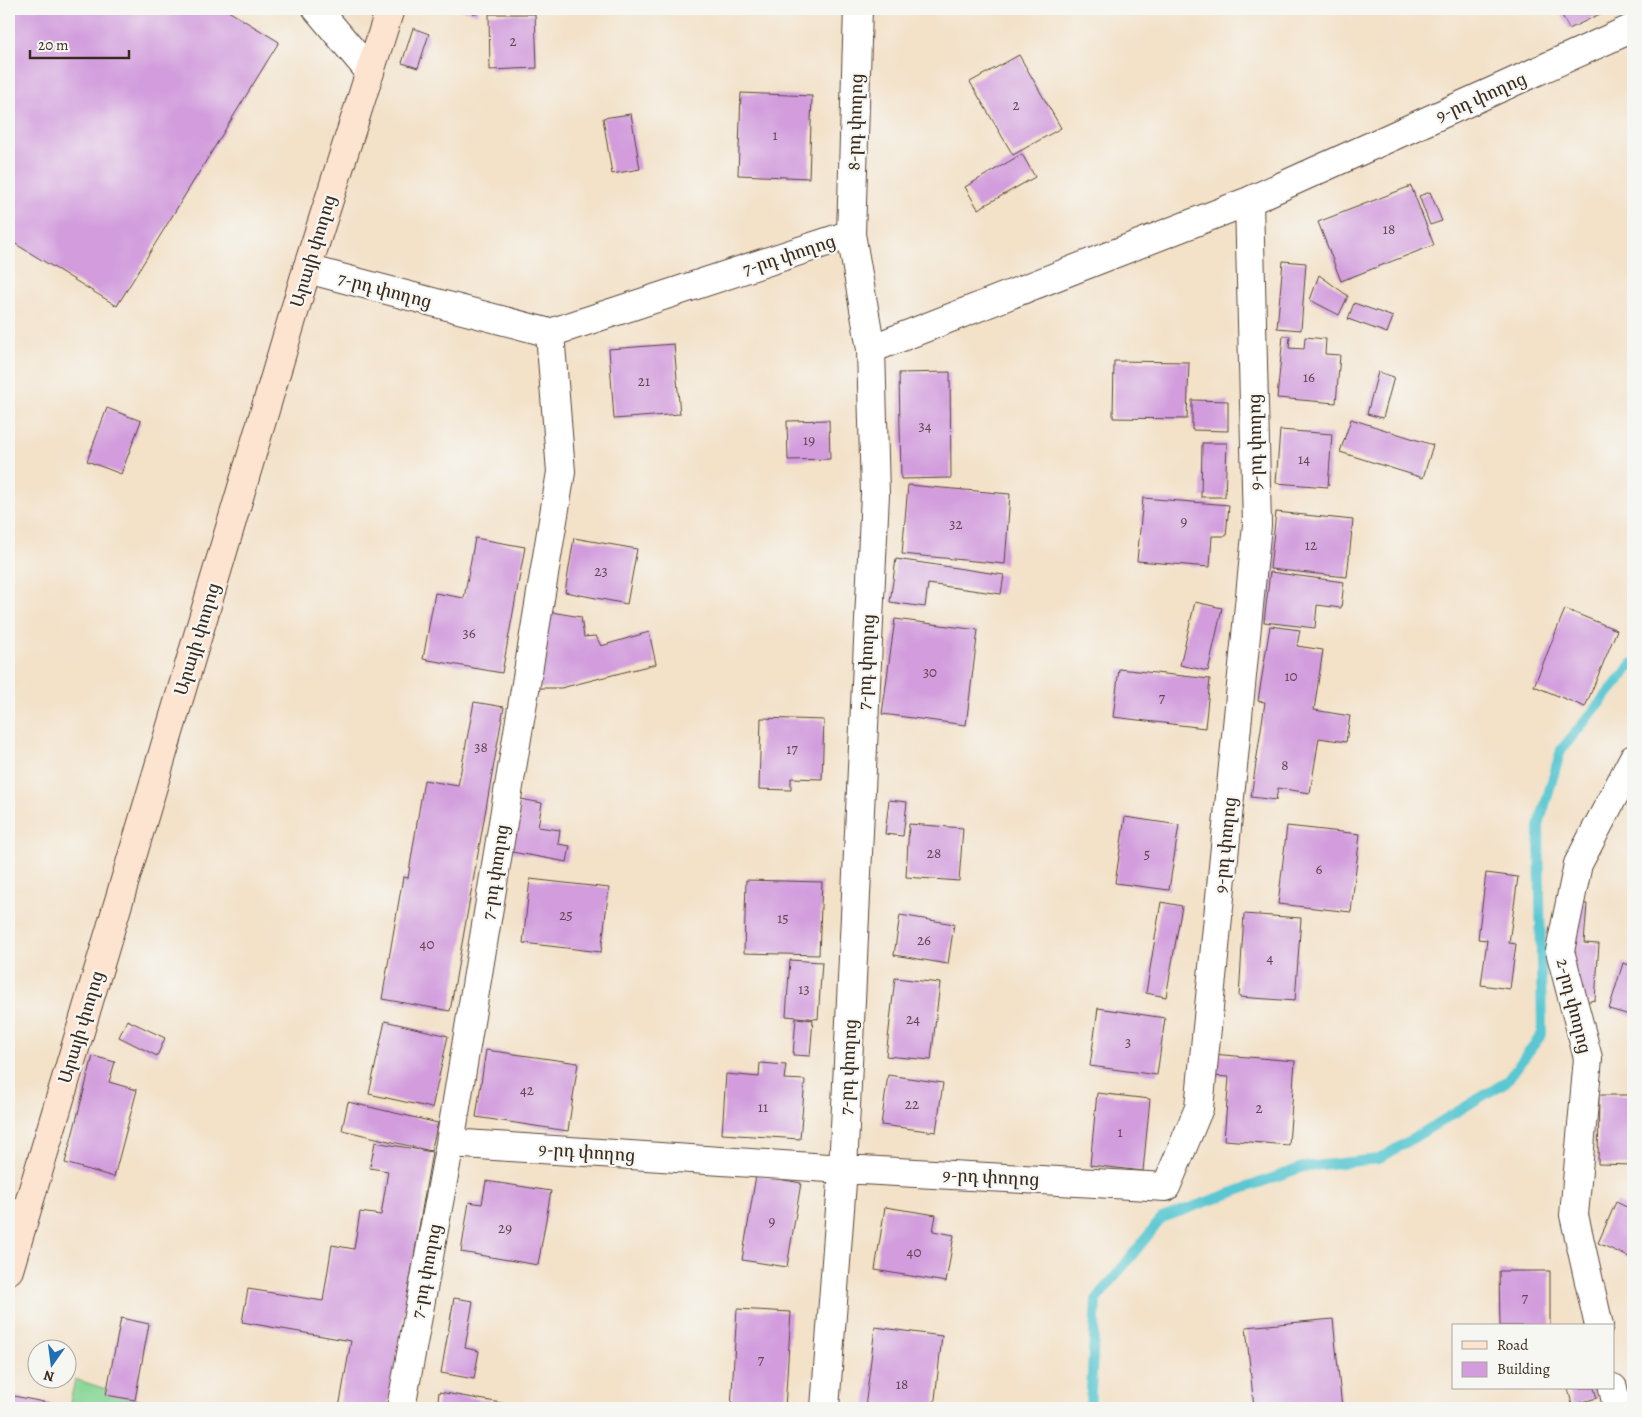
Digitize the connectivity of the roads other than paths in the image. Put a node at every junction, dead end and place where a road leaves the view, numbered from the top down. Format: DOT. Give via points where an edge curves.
graph roads {
  1 [pos="317,9"];
  2 [pos="390,9"];
  3 [pos="858,9"];
  4 [pos="1633,28"];
  5 [pos="370,72"];
  6 [pos="1249,201"];
  7 [pos="851,234"];
  8 [pos="307,269"];
  9 [pos="550,333"];
  10 [pos="871,348"];
  11 [pos="1633,759"];
  12 [pos="450,1144"];
  13 [pos="843,1169"];
  14 [pos="9,1270"];
  15 [pos="1599,1324"];
  16 [pos="1613,1390"];
  17 [pos="400,1408"];
  18 [pos="825,1408"];
  19 [pos="1617,1408"];
  1 -- 5 [label="street"];
  2 -- 5 [label="main road, Արայի փողոց"];
  3 -- 7 [label="street, 8-րդ փողոց"];
  4 -- 6 [label="street, 9-րդ փողոց"];
  5 -- 8 [label="main road, Արայի փողոց"];
  6 -- 10 [label="street"];
  6 -- 13 [label="street, 9-րդ փողոց" via="1257,525 1199,1108 1166,1187"];
  7 -- 9 [label="street, 7-րդ փողոց"];
  7 -- 10 [label="street, 7-րդ փողոց"];
  8 -- 9 [label="street, 7-րդ փողոց"];
  8 -- 14 [label="main road, Արայի փողոց"];
  9 -- 12 [label="street, 7-րդ փողոց" via="561,472"];
  10 -- 13 [label="street, 7-րդ փողոց" via="875,494"];
  11 -- 15 [label="street, 2-րդ փողոց" via="1578,864 1560,951 1588,1058 1574,1215"];
  12 -- 13 [label="street, 9-րդ փողոց"];
  12 -- 17 [label="street, 7-րդ փողոց"];
  13 -- 18 [label="street, 7-րդ փողոց"];
  16 -- 19 [label="street"];
}
